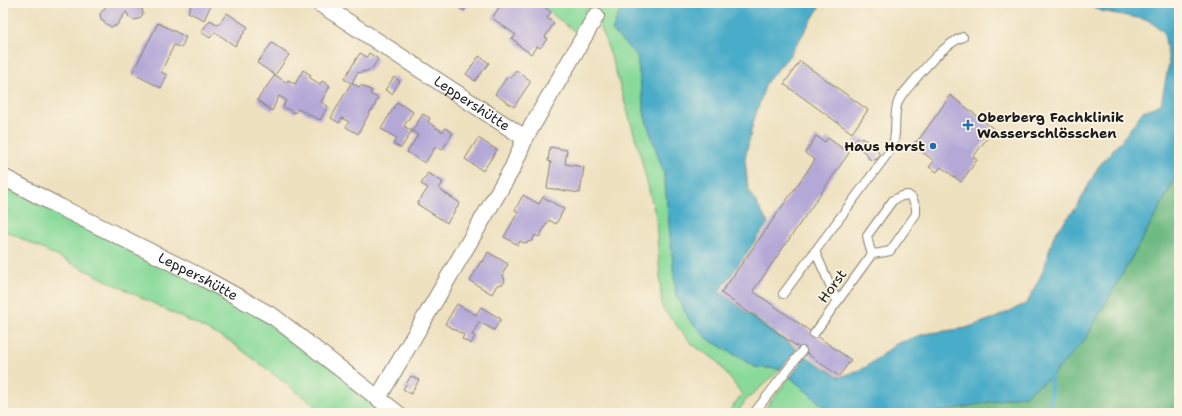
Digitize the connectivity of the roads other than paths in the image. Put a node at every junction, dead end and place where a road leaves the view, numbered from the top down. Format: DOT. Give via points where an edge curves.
graph roads {
  1 [pos="319,3"];
  2 [pos="596,16"];
  3 [pos="963,37"];
  4 [pos="525,138"];
  5 [pos="3,177"];
  6 [pos="815,251"];
  7 [pos="872,254"];
  8 [pos="782,294"];
  9 [pos="837,301"];
  10 [pos="814,334"];
  11 [pos="802,351"];
  12 [pos="378,398"];
  13 [pos="397,413"];
  14 [pos="754,413"];
  1 -- 4 [label="street, Leppershütte"];
  2 -- 4 [label="street, Leppershütte"];
  3 -- 6 [label="lane" via="942,51 901,96 897,103 896,132 892,148"];
  4 -- 12 [label="street, Leppershütte" via="513,167"];
  5 -- 12 [label="street, Leppershütte" via="206,279 274,317"];
  6 -- 8 [label="lane"];
  6 -- 9 [label="lane"];
  7 -- 7 [label="lane" via="867,236 893,200 902,196 912,198 916,214 890,250"];
  7 -- 9 [label="lane, Horst"];
  9 -- 10 [label="lane, Horst"];
  11 -- 14 [label="lane"];
  12 -- 13 [label="street, Leppershütte"];
}
